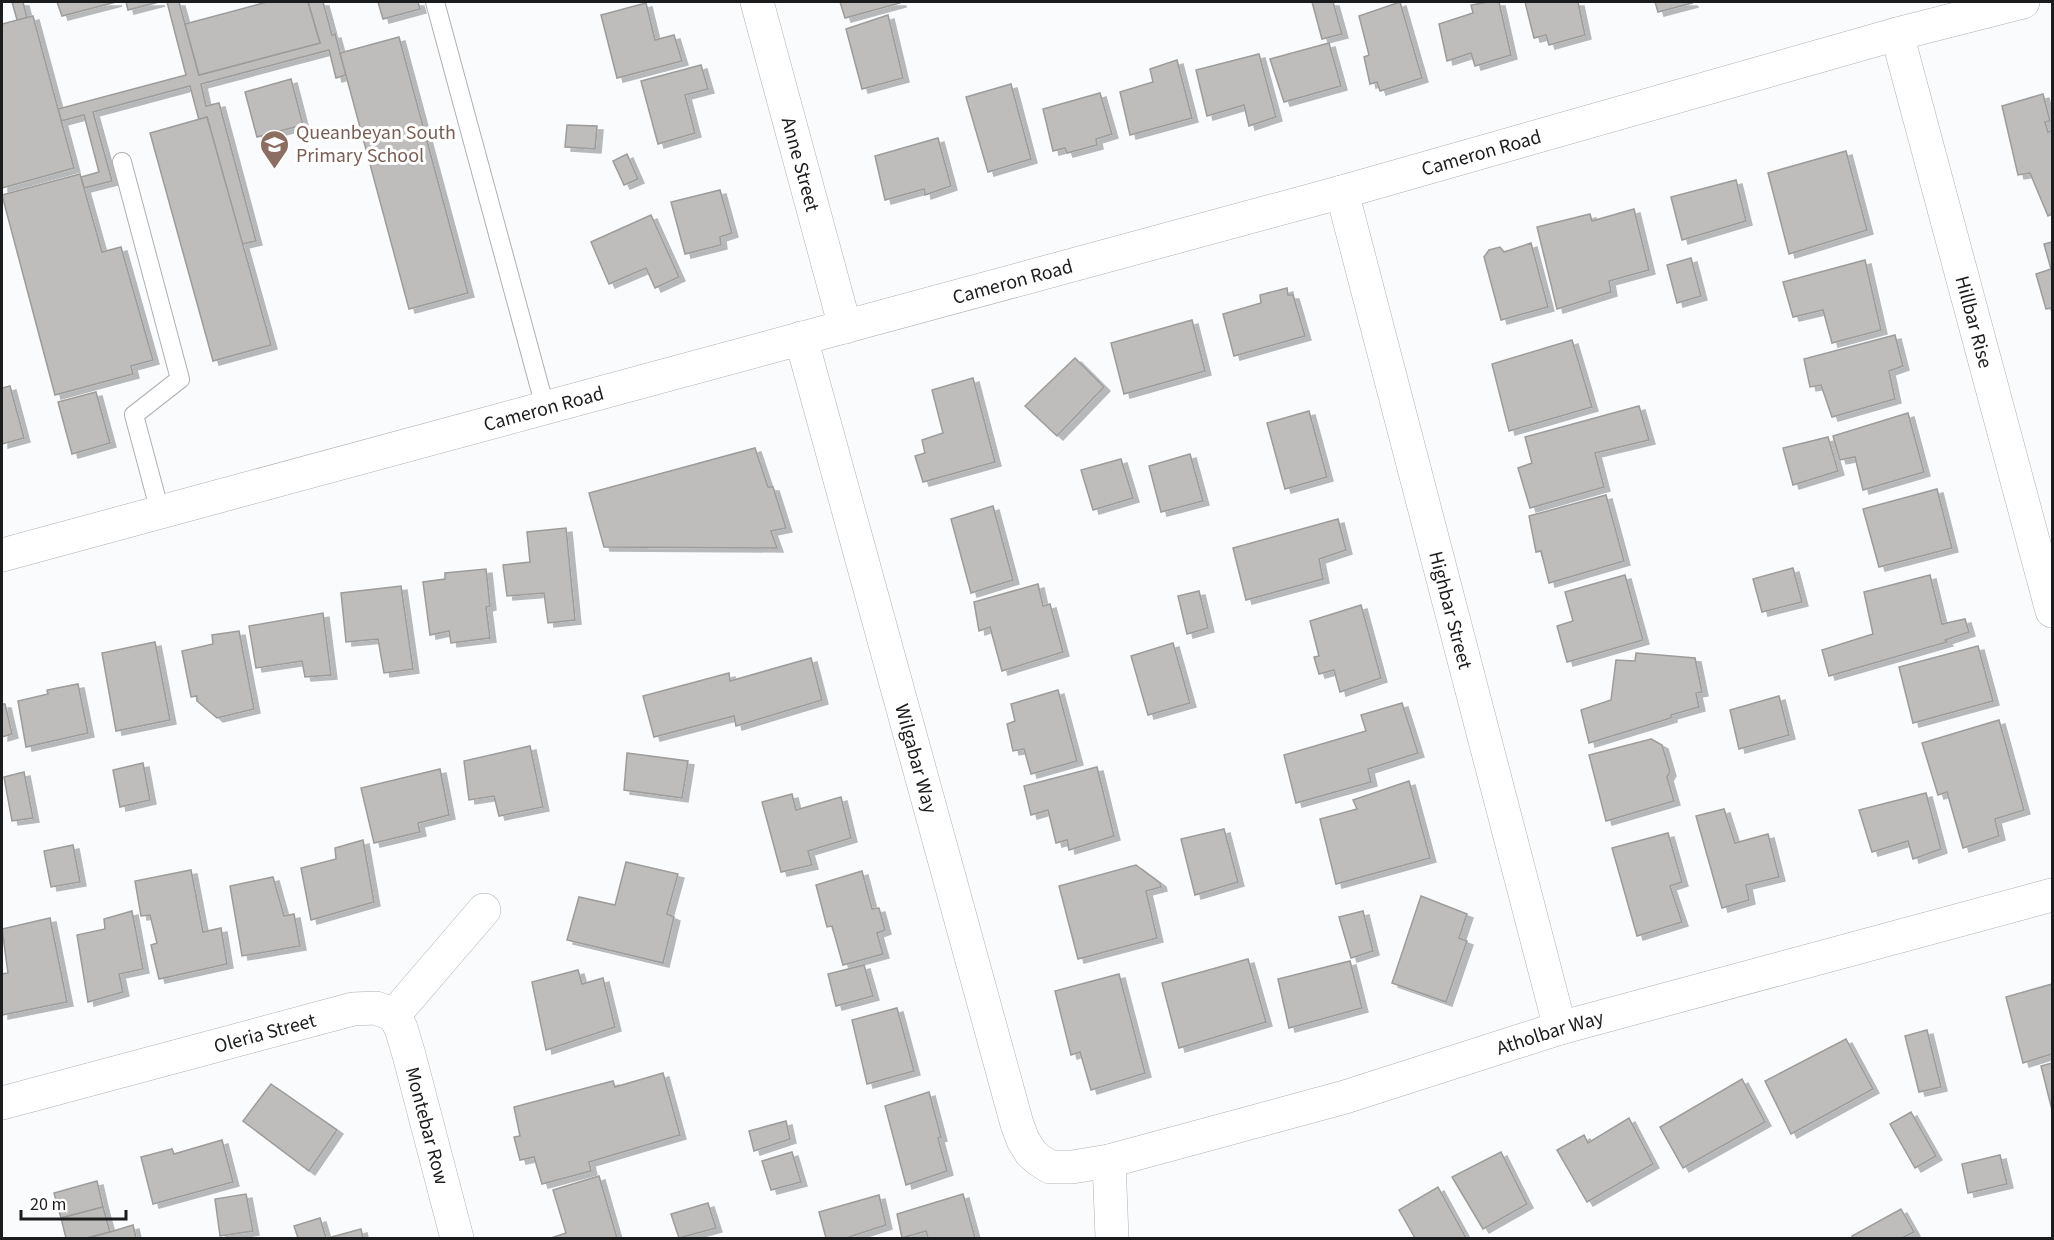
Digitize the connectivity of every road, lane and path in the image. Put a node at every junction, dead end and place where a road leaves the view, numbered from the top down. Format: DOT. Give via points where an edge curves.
graph roads {
  1 [pos="435,2"];
  2 [pos="757,2"];
  3 [pos="2023,2"];
  4 [pos="1897,34"];
  5 [pos="122,162"];
  6 [pos="1342,192"];
  7 [pos="845,327"];
  8 [pos="801,338"];
  9 [pos="545,407"];
  10 [pos="160,512"];
  11 [pos="2,555"];
  12 [pos="2052,611"];
  13 [pos="2052,895"];
  14 [pos="484,910"];
  15 [pos="394,1015"];
  16 [pos="1560,1029"];
  17 [pos="2,1103"];
  18 [pos="1109,1161"];
  19 [pos="1050,1167"];
  20 [pos="457,1239"];
  21 [pos="1112,1239"];
  1 -- 9 [label="lane"];
  2 -- 7 [label="street, Anne Street"];
  3 -- 4 [label="street, Cameron Road"];
  4 -- 6 [label="street, Cameron Road"];
  4 -- 12 [label="street, Hillbar Rise"];
  5 -- 10 [label="lane" via="180,380 134,415"];
  6 -- 7 [label="street, Cameron Road"];
  6 -- 16 [label="street, Highbar Street"];
  7 -- 8 [label="street, Cameron Road"];
  8 -- 9 [label="street, Cameron Road"];
  8 -- 19 [label="street, Wilgabar Way" via="1017,1124 1032,1153"];
  9 -- 10 [label="street, Cameron Road"];
  10 -- 11 [label="street, Cameron Road"];
  13 -- 16 [label="street, Atholbar Way"];
  14 -- 15 [label="street"];
  15 -- 17 [label="street, Oleria Street" via="376,1008 353,1009"];
  15 -- 20 [label="street, Montebar Row" via="409,1055"];
  16 -- 18 [label="street, Atholbar Way" via="1334,1100"];
  18 -- 19 [label="street, Atholbar Way"];
  18 -- 21 [label="street"];
}
